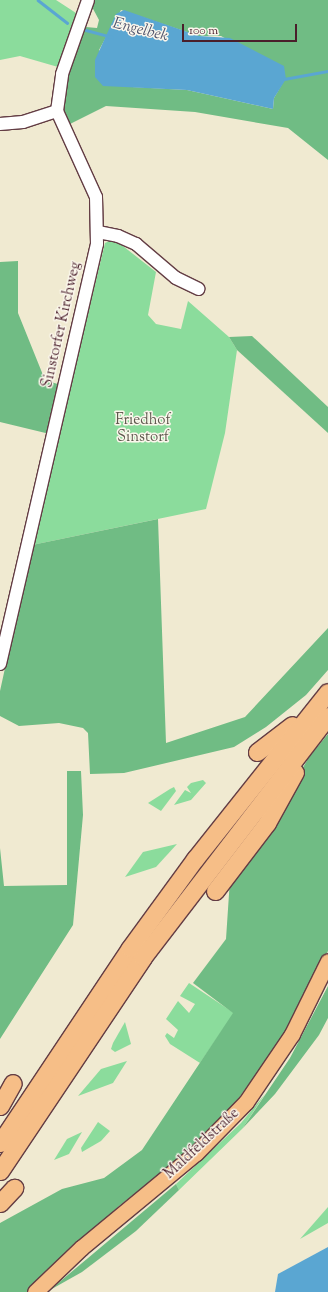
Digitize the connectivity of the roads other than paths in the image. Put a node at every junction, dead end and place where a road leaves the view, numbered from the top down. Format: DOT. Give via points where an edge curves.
graph roads {
  1 [pos="88,0"];
  2 [pos="57,112"];
  3 [pos="0,124"];
  4 [pos="98,232"];
  5 [pos="199,289"];
  6 [pos="0,664"];
  7 [pos="326,694"];
  8 [pos="325,720"];
  9 [pos="257,752"];
  10 [pos="215,891"];
  11 [pos="328,961"];
  12 [pos="13,1082"];
  13 [pos="0,1106"];
  14 [pos="0,1143"];
  15 [pos="0,1171"];
  16 [pos="14,1188"];
  17 [pos="0,1203"];
  18 [pos="35,1292"];
  1 -- 2 [label="street" via="64,69"];
  2 -- 3 [label="street" via="23,122"];
  2 -- 4 [label="street, Sinstorfer Kirchweg" via="93,186"];
  4 -- 5 [label="street" via="118,236 136,244 176,278"];
  4 -- 6 [label="street, Sinstorfer Kirchweg" via="90,286"];
  7 -- 9 [label="highway"];
  7 -- 14 [label="highway" via="195,859 130,948"];
  8 -- 10 [label="highway" via="267,822"];
  8 -- 15 [label="highway" via="143,957"];
  11 -- 18 [label="main road, Maldfeldstraße" via="292,1034 246,1102 196,1153 81,1248"];
  12 -- 13 [label="highway"];
  16 -- 17 [label="highway"];
}
